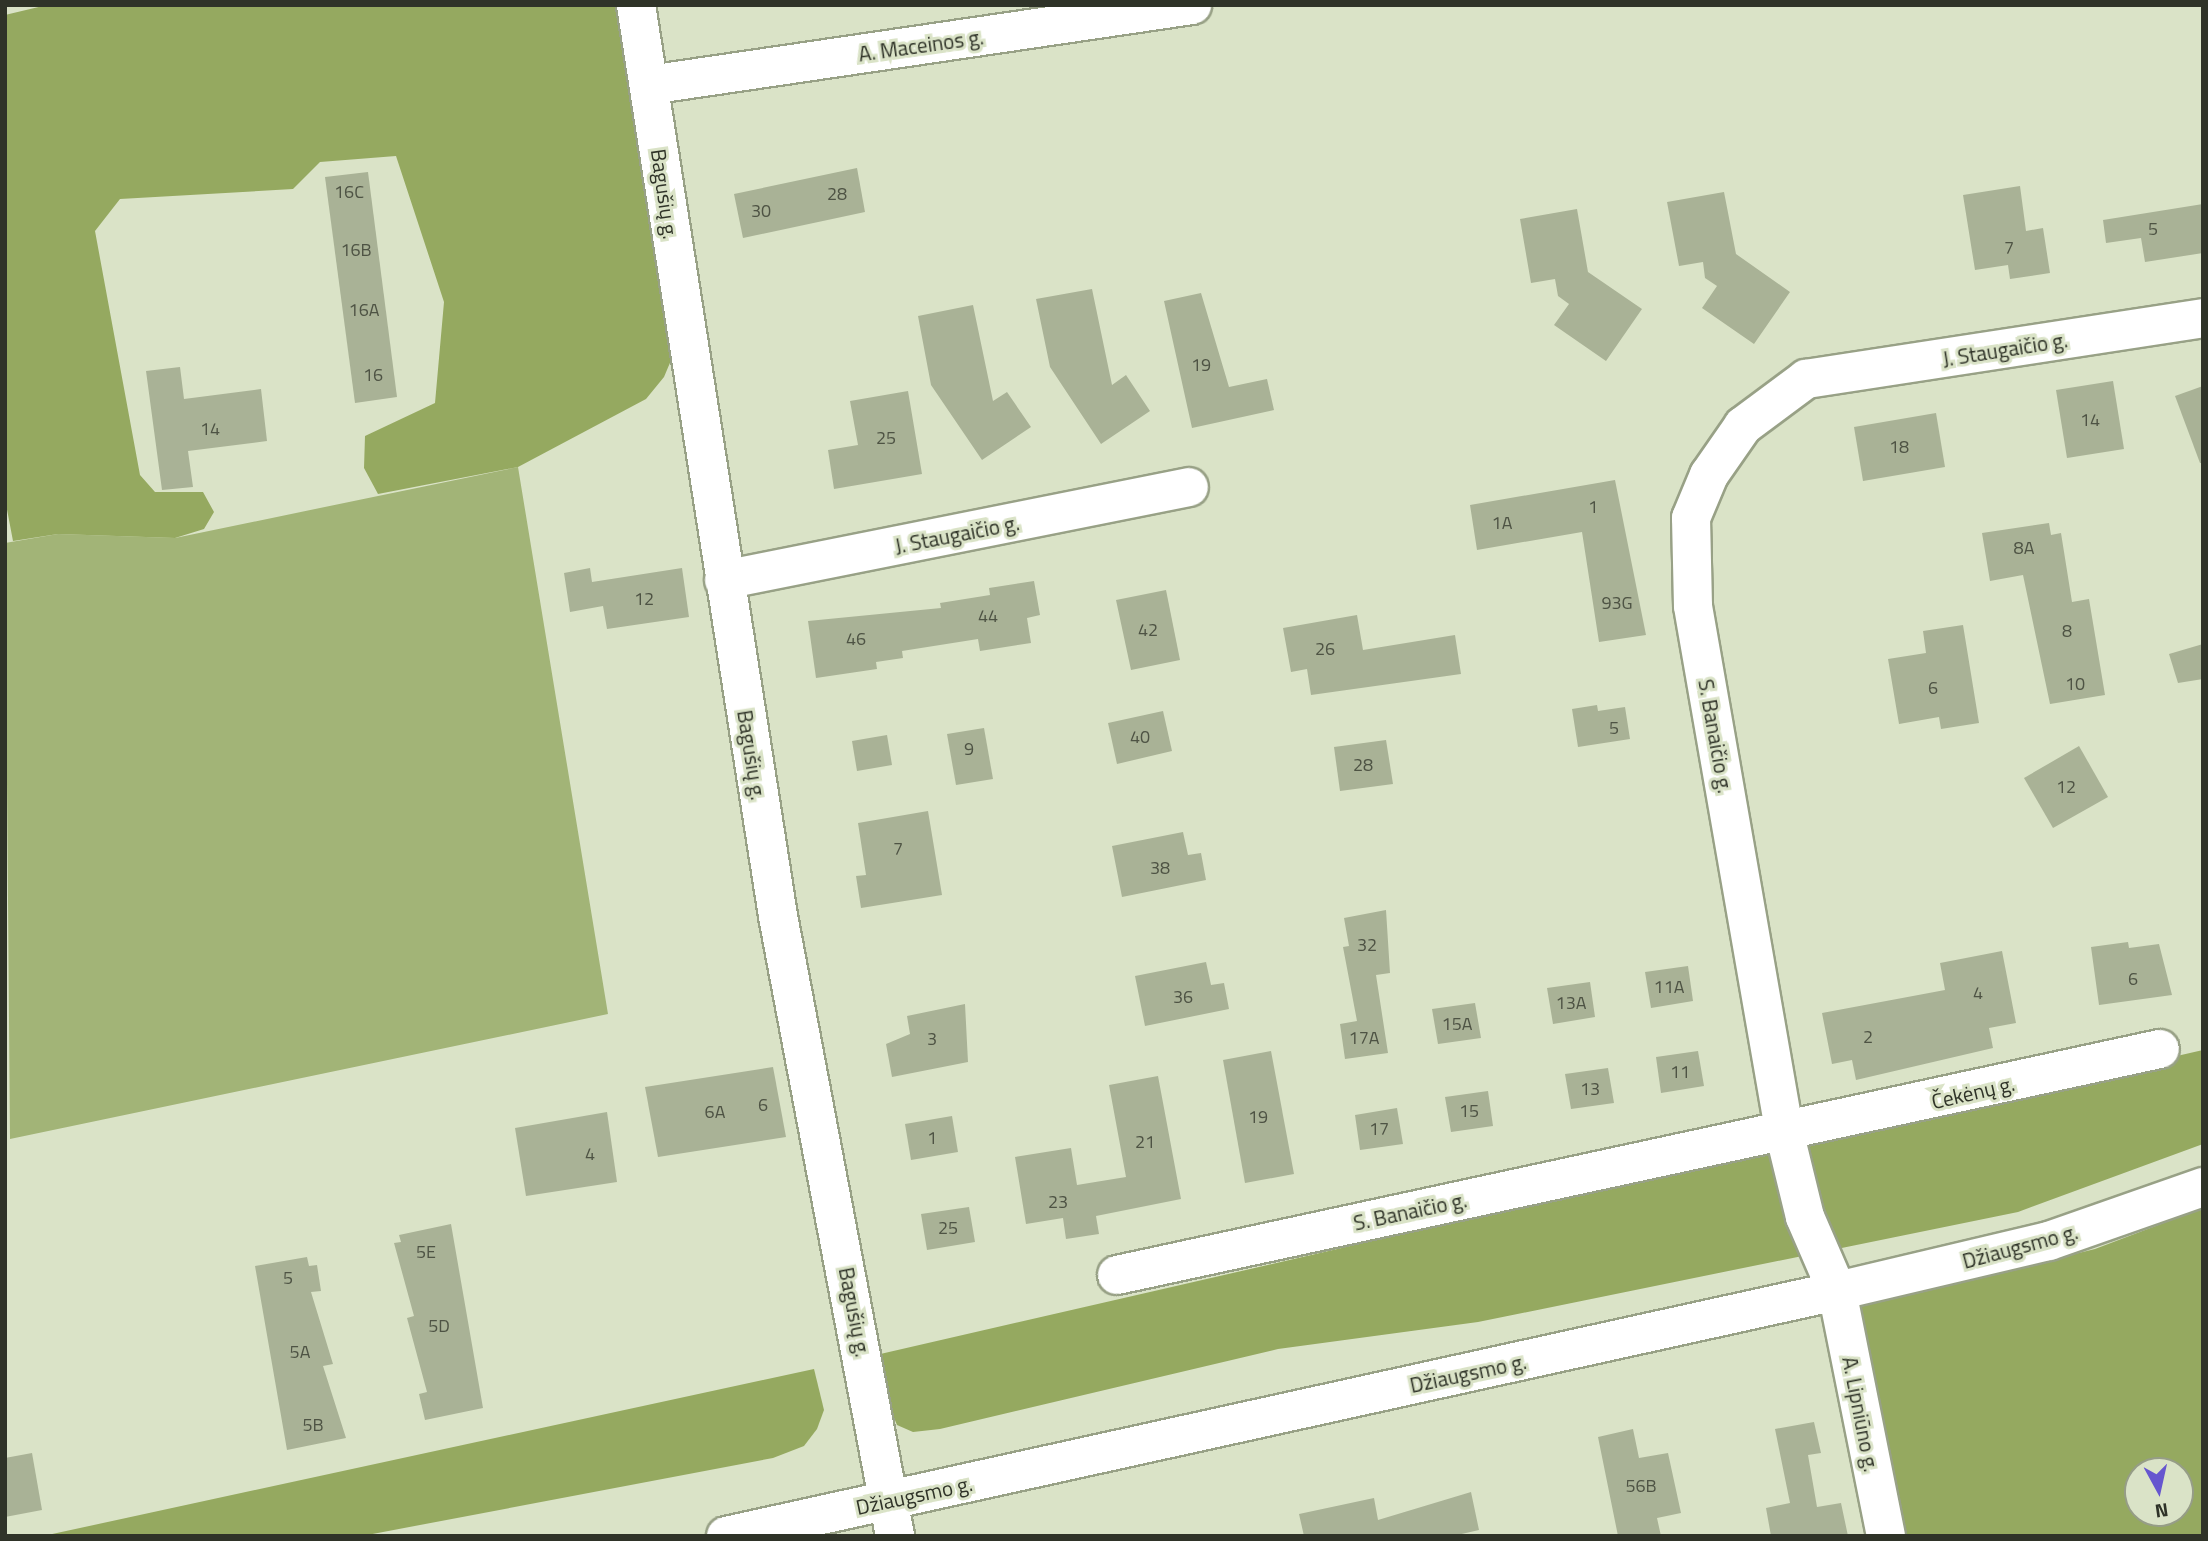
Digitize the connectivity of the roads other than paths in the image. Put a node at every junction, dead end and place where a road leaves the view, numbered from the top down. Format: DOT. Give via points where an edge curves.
graph roads {
  1 [pos="636,5"];
  2 [pos="1192,5"];
  3 [pos="1033,17"];
  4 [pos="649,85"];
  5 [pos="2203,318"];
  6 [pos="1806,379"];
  7 [pos="1189,487"];
  8 [pos="724,580"];
  9 [pos="2160,1049"];
  10 [pos="1785,1135"];
  11 [pos="2203,1187"];
  12 [pos="1117,1275"];
  13 [pos="1837,1291"];
  14 [pos="892,1518"];
  15 [pos="726,1536"];
  16 [pos="1886,1536"];
  1 -- 4 [label="street, Bagušių g."];
  2 -- 3 [label="street, A. Maceinos g."];
  3 -- 4 [label="street, A. Maceinos g."];
  4 -- 8 [label="street, Bagušių g."];
  5 -- 6 [label="street, J. Staugaičio g."];
  6 -- 10 [label="street, S. Banaičio g." via="1743,426 1709,475 1691,518 1693,606"];
  7 -- 8 [label="street, J. Staugaičio g."];
  8 -- 14 [label="street, Bagušių g." via="778,916"];
  9 -- 10 [label="street, Čekėnų g."];
  10 -- 12 [label="street, S. Banaičio g."];
  10 -- 13 [label="street, S. Banaičio g." via="1805,1217"];
  11 -- 13 [label="street, Džiaugsmo g." via="2049,1241"];
  13 -- 14 [label="street, Džiaugsmo g."];
  13 -- 16 [label="street, A. Lipniūno g."];
  14 -- 15 [label="street, Džiaugsmo g."];
}
